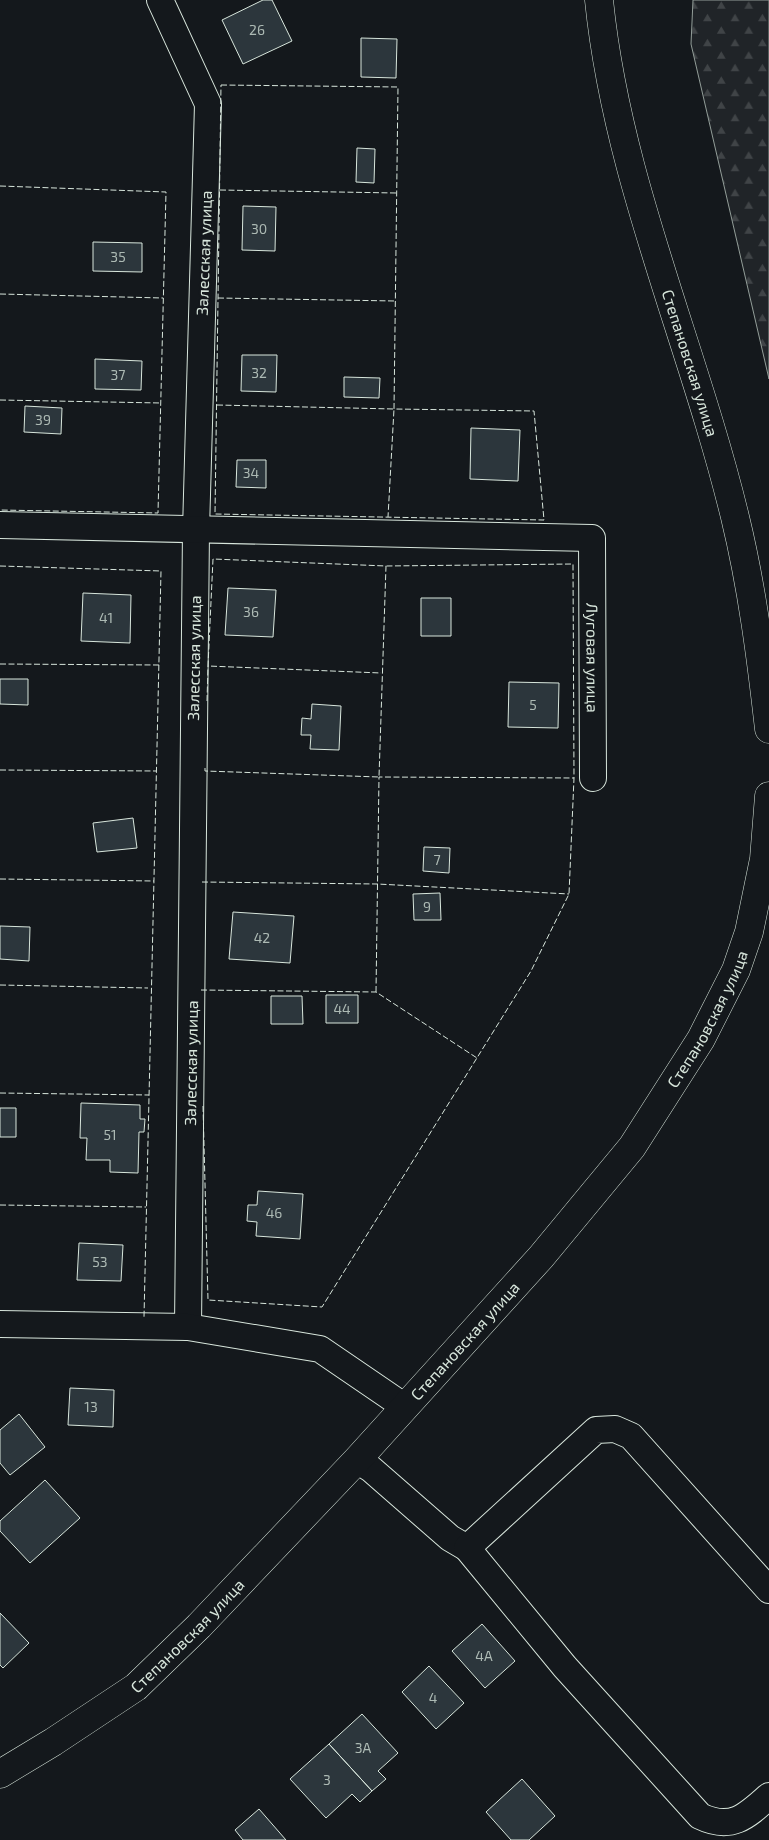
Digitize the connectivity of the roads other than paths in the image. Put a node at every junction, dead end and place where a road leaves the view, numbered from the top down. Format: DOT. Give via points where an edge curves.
graph roads {
  1 [pos="160,0"];
  2 [pos="599,0"];
  3 [pos="0,525"];
  4 [pos="196,530"];
  5 [pos="769,729"];
  6 [pos="593,778"];
  7 [pos="769,796"];
  8 [pos="0,1324"];
  9 [pos="188,1327"];
  10 [pos="405,1407"];
  11 [pos="357,1460"];
  12 [pos="467,1548"];
  13 [pos="769,1590"];
  14 [pos="0,1774"];
  15 [pos="769,1796"];
  1 -- 4 [label="street, Залесская улица" via="208,104"];
  2 -- 5 [label="street, Степановская улица" via="602,31 622,128 646,223 735,517 756,624"];
  3 -- 4 [label="street"];
  4 -- 6 [label="street, Луговая улица" via="592,538"];
  4 -- 9 [label="street, Залесская улица"];
  7 -- 10 [label="street, Степановская улица" via="764,859 749,932 736,970 701,1039 632,1147 541,1257"];
  8 -- 9 [label="street"];
  9 -- 10 [label="street" via="320,1349"];
  10 -- 11 [label="street, Степановская улица"];
  11 -- 12 [label="street" via="450,1538"];
  11 -- 14 [label="street, Степановская улица" via="199,1626 136,1687"];
  12 -- 13 [label="street" via="596,1430 615,1429 631,1436"];
  12 -- 15 [label="street" via="565,1667 700,1816 724,1824 747,1816"];
}
